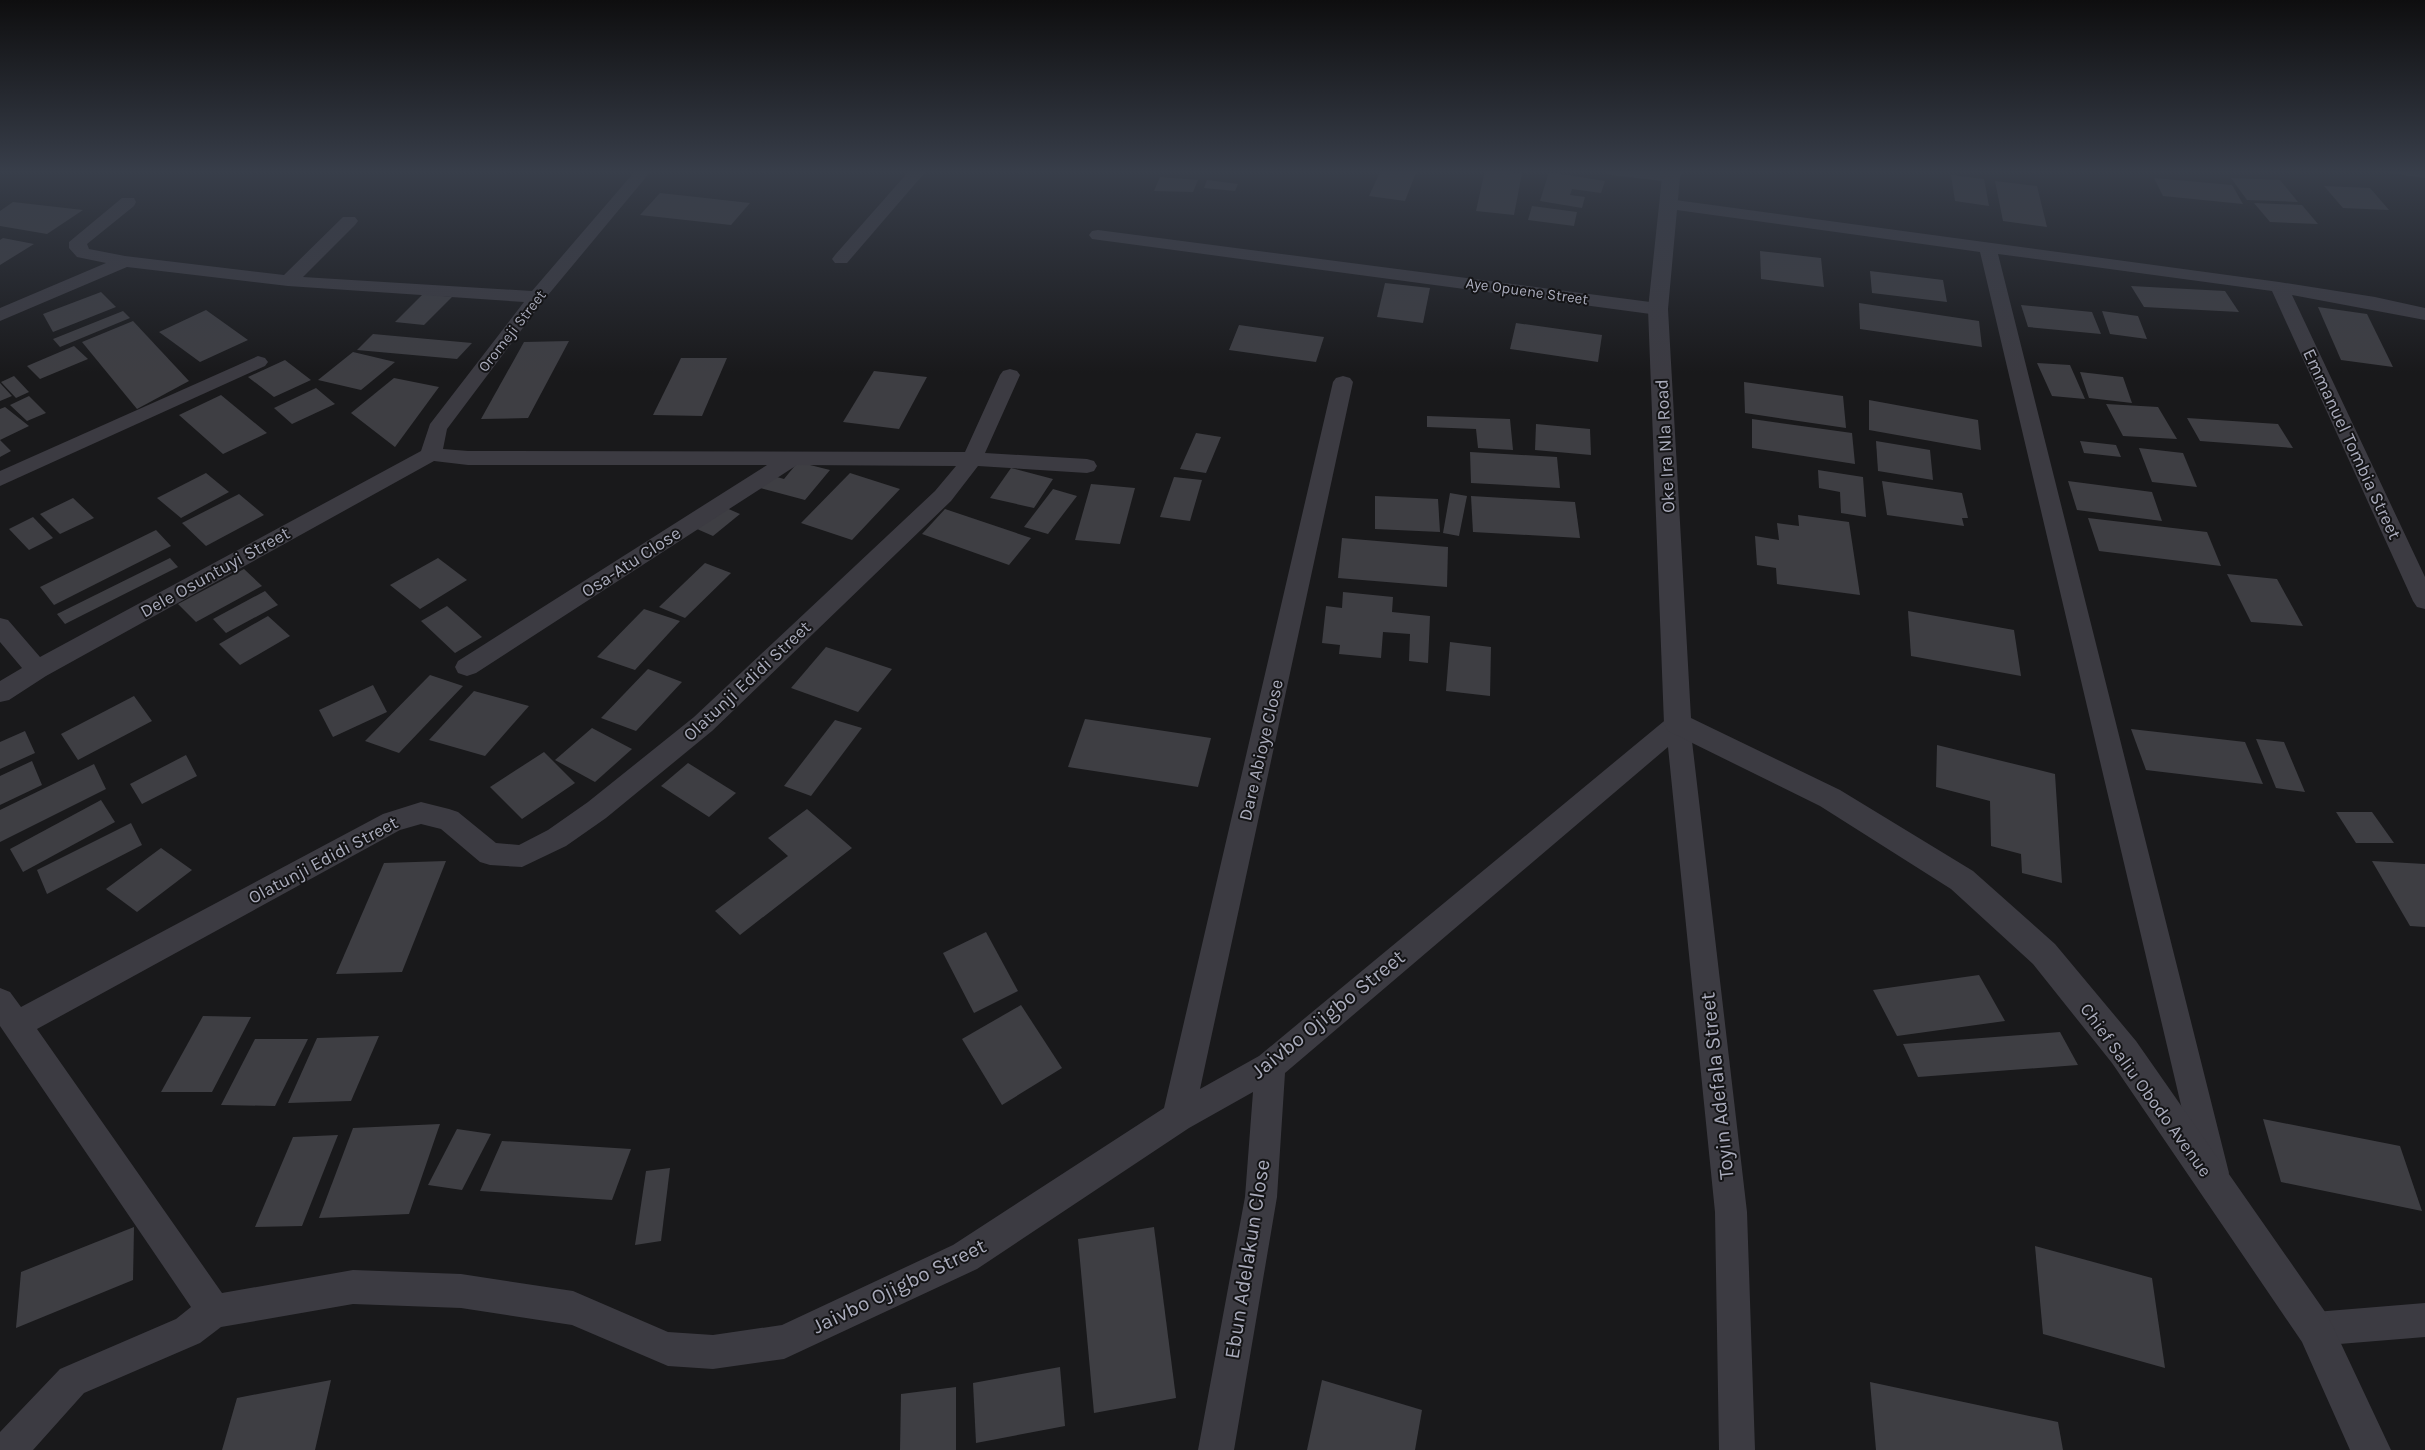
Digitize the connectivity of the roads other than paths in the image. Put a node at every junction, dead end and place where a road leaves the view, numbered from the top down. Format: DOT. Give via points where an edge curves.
graph roads {
  1 [pos="83,238"];
  2 [pos="332,238"];
  3 [pos="587,238"];
  4 [pos="860,238"];
  5 [pos="1118,238"];
  6 [pos="1665,238"];
  7 [pos="1913,238"];
  8 [pos="1988,248"];
  9 [pos="841,259"];
  10 [pos="125,261"];
  11 [pos="288,281"];
  12 [pos="2279,287"];
  13 [pos="537,297"];
  14 [pos="1658,309"];
  15 [pos="2425,314"];
  16 [pos="0,315"];
  17 [pos="258,362"];
  18 [pos="1010,375"];
  19 [pos="1343,382"];
  20 [pos="431,454"];
  21 [pos="794,457"];
  22 [pos="972,459"];
  23 [pos="1087,466"];
  24 [pos="0,479"];
  25 [pos="2425,601"];
  26 [pos="0,626"];
  27 [pos="467,667"];
  28 [pos="37,670"];
  29 [pos="0,693"];
  30 [pos="1678,724"];
  31 [pos="8,1013"];
  32 [pos="1270,1066"];
  33 [pos="1178,1118"];
  34 [pos="2217,1188"];
  35 [pos="214,1311"];
  36 [pos="2425,1320"];
  37 [pos="2314,1329"];
  38 [pos="8,1450"];
  39 [pos="1216,1450"];
  40 [pos="1737,1450"];
  41 [pos="2371,1450"];
  1 -- 10 [label="street" via="78,242 83,253"];
  2 -- 11 [label="street"];
  3 -- 13 [label="street, Oromeji Street"];
  4 -- 9 [label="street"];
  5 -- 14 [label="street, Aye Opuene Street"];
  6 -- 14 [label="street, Oke Ira Nla Road"];
  7 -- 8 [label="street"];
  8 -- 12 [label="street"];
  8 -- 34 [label="street"];
  10 -- 11 [label="street"];
  10 -- 16 [label="street"];
  11 -- 13 [label="street"];
  12 -- 15 [label="street" via="2375,302"];
  12 -- 25 [label="street, Emmanuel Tombia Street"];
  13 -- 20 [label="street, Oromeji Street" via="437,428"];
  14 -- 30 [label="street, Oke Ira Nla Road"];
  17 -- 24 [label="street"];
  18 -- 22 [label="street, Olatunji Edidi Street"];
  19 -- 33 [label="street, Dare Abioye Close"];
  20 -- 21 [label="street" via="468,458"];
  20 -- 28 [label="street, Dele Osuntuyi Street"];
  21 -- 22 [label="street"];
  21 -- 27 [label="street, Osa-Atu Close"];
  22 -- 23 [label="street"];
  22 -- 31 [label="street, Olatunji Edidi Street" via="943,496 703,724 597,810 557,838 522,856 490,854 449,820 421,813 392,822"];
  26 -- 28 [label="street"];
  28 -- 29 [label="street, Dele Osuntuyi Street"];
  30 -- 32 [label="street, Jaivbo Ojigbo Street"];
  30 -- 34 [label="street, Chief Saliu Obodo Avenue" via="1830,798 1962,880 2044,954 2124,1052"];
  30 -- 40 [label="street, Toyin Adefala Street" via="1731,1212"];
  31 -- 35 [label="street"];
  32 -- 33 [label="street, Jaivbo Ojigbo Street"];
  32 -- 39 [label="street, Ebun Adelakun Close" via="1262,1197"];
  33 -- 35 [label="street, Jaivbo Ojigbo Street" via="965,1257 784,1342 713,1352 668,1349 573,1308 461,1291 353,1287"];
  34 -- 37 [label="street, Chief Saliu Obodo Avenue"];
  35 -- 38 [label="street, Jaivbo Ojigbo Street" via="188,1331 72,1381"];
  36 -- 37 [label="street"];
  37 -- 41 [label="street, Chief Saliu Obodo Avenue"];
}
